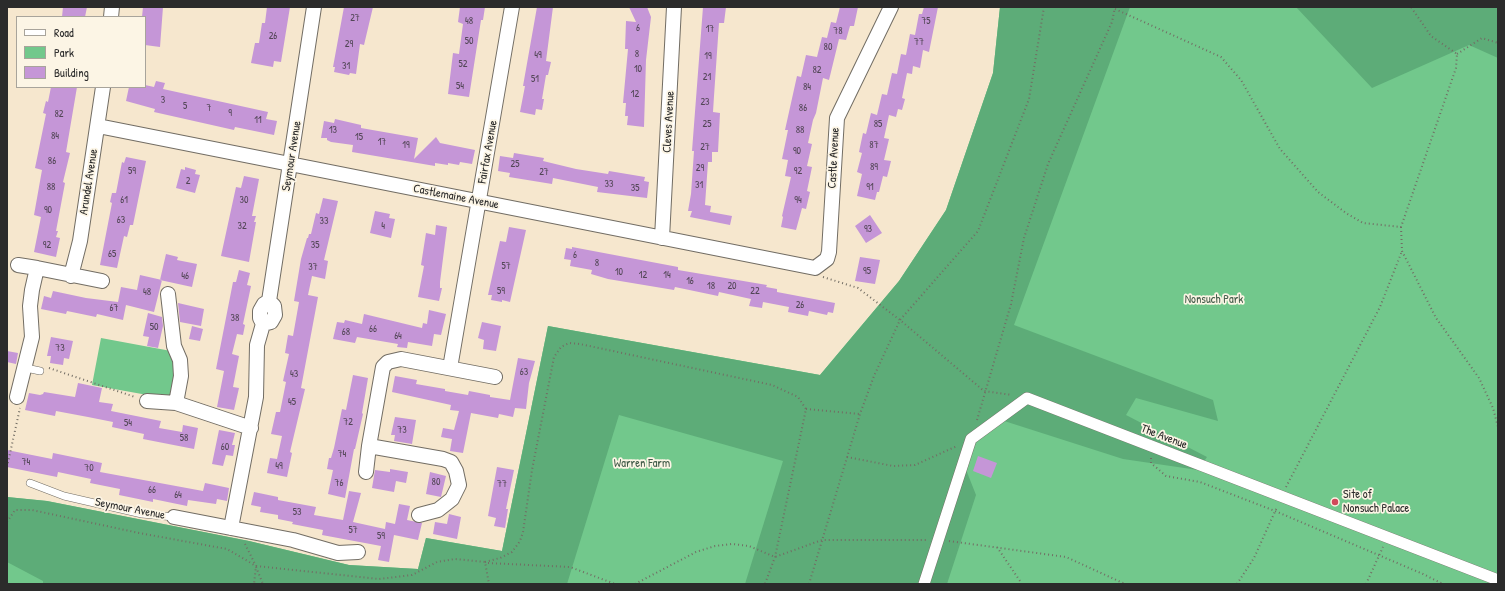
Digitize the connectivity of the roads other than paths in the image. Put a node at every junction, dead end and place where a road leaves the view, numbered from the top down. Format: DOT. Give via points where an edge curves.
graph roads {
  1 [pos="512,7"];
  2 [pos="674,7"];
  3 [pos="891,7"];
  4 [pos="315,8"];
  5 [pos="103,88"];
  6 [pos="98,126"];
  7 [pos="290,165"];
  8 [pos="479,201"];
  9 [pos="662,238"];
  10 [pos="18,265"];
  11 [pos="36,268"];
  12 [pos="815,268"];
  13 [pos="71,276"];
  14 [pos="102,281"];
  15 [pos="168,294"];
  16 [pos="26,368"];
  17 [pos="450,368"];
  18 [pos="40,371"];
  19 [pos="495,377"];
  20 [pos="18,397"];
  21 [pos="147,401"];
  22 [pos="176,403"];
  23 [pos="251,428"];
  24 [pos="370,446"];
  25 [pos="366,472"];
  26 [pos="30,483"];
  27 [pos="419,515"];
  28 [pos="174,517"];
  29 [pos="232,528"];
  30 [pos="358,552"];
  31 [pos="1498,580"];
  32 [pos="924,584"];
  1 -- 8 [label="street, Fairfax Avenue"];
  2 -- 9 [label="street, Cleves Avenue"];
  3 -- 12 [label="street, Castle Avenue" via="837,118 829,252 827,259"];
  4 -- 7 [label="street, Seymour Avenue"];
  5 -- 6 [label="street, Arundel Avenue"];
  6 -- 7 [label="street, Castlemaine Avenue"];
  6 -- 13 [label="street, Arundel Avenue" via="80,241"];
  7 -- 8 [label="street, Castlemaine Avenue"];
  7 -- 23 [label="street, Seymour Avenue" via="269,301 274,306 275,315 271,322 263,324 258,345 256,398"];
  8 -- 9 [label="street, Castlemaine Avenue"];
  8 -- 17 [label="street, Fairfax Avenue"];
  9 -- 12 [label="street, Castlemaine Avenue"];
  10 -- 11 [label="street"];
  11 -- 13 [label="street"];
  11 -- 16 [label="street" via="31,298 32,337"];
  13 -- 14 [label="street"];
  15 -- 22 [label="street" via="174,346 180,360 181,376"];
  16 -- 18 [label="lane"];
  16 -- 20 [label="street"];
  17 -- 19 [label="street"];
  17 -- 24 [label="street" via="401,359 388,362 383,367"];
  21 -- 22 [label="street"];
  22 -- 23 [label="street"];
  23 -- 29 [label="street, Seymour Avenue"];
  24 -- 25 [label="street"];
  24 -- 27 [label="street" via="451,462 459,485 452,499 438,510"];
  26 -- 28 [label="lane, Seymour Avenue" via="64,496 142,514"];
  28 -- 29 [label="street, Seymour Avenue"];
  29 -- 30 [label="street, Seymour Avenue" via="293,540 338,553"];
  31 -- 32 [label="street, The Avenue" via="1027,398 971,439"];
}
